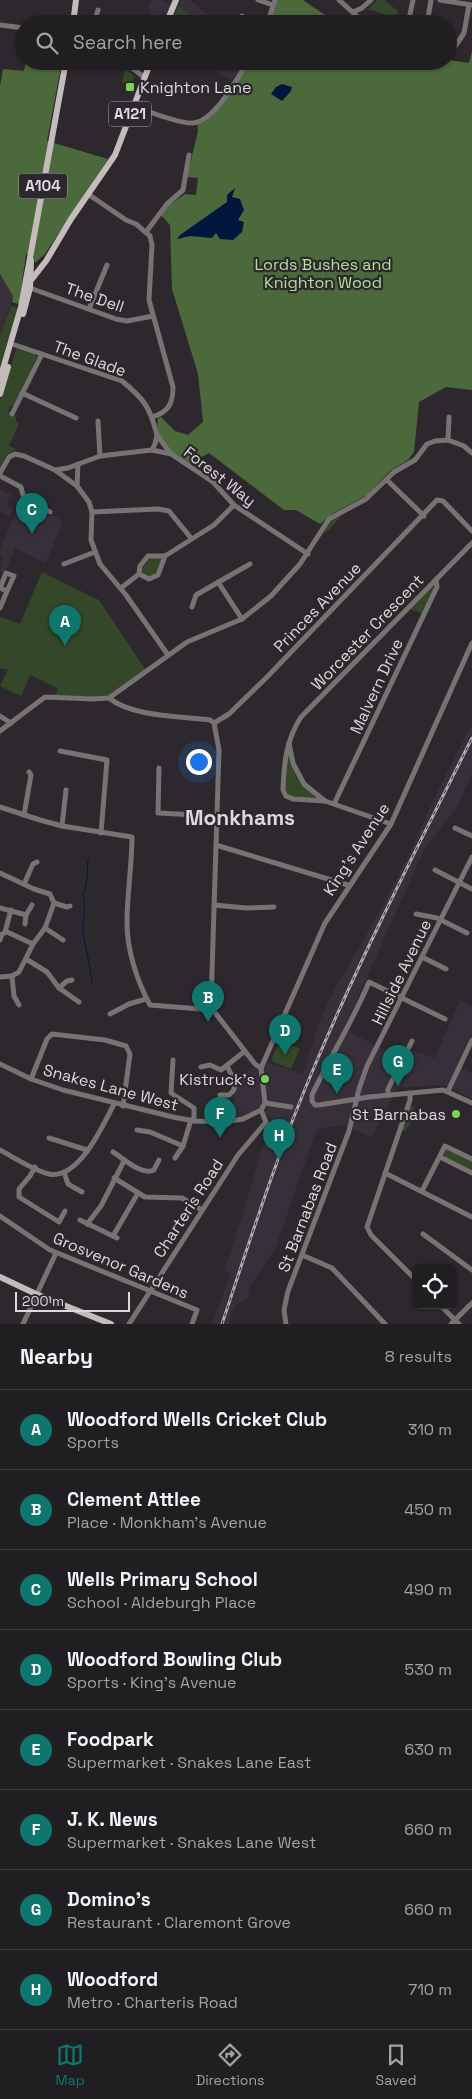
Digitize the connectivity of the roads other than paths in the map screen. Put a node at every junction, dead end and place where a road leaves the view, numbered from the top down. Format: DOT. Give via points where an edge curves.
graph roads {
  1 [pos="76,0"];
  2 [pos="258,0"];
  3 [pos="339,0"];
  4 [pos="371,0"];
  5 [pos="413,0"];
  6 [pos="431,0"];
  7 [pos="440,0"];
  8 [pos="173,1"];
  9 [pos="274,3"];
  10 [pos="470,5"];
  11 [pos="98,10"];
  12 [pos="353,12"];
  13 [pos="74,15"];
  14 [pos="96,15"];
  15 [pos="169,15"];
  16 [pos="357,15"];
  17 [pos="410,15"];
  18 [pos="428,15"];
  19 [pos="0,25"];
  20 [pos="15,27"];
  21 [pos="457,44"];
  22 [pos="64,70"];
  23 [pos="132,70"];
  24 [pos="147,70"];
  25 [pos="242,70"];
  26 [pos="144,77"];
  27 [pos="133,106"];
  28 [pos="189,156"];
  29 [pos="88,194"];
  30 [pos="146,232"];
  31 [pos="49,256"];
  32 [pos="30,257"];
  33 [pos="107,265"];
  34 [pos="32,268"];
  35 [pos="29,277"];
  36 [pos="30,288"];
  37 [pos="89,309"];
  38 [pos="153,316"];
  39 [pos="15,345"];
  40 [pos="42,354"];
  41 [pos="0,379"];
  42 [pos="0,394"];
  43 [pos="22,394"];
  44 [pos="12,414"];
  45 [pos="152,417"];
  46 [pos="449,417"];
  47 [pos="76,418"];
  48 [pos="98,421"];
  49 [pos="157,435"];
  50 [pos="448,440"];
  51 [pos="152,450"];
  52 [pos="472,453"];
  53 [pos="171,454"];
  54 [pos="100,456"];
  55 [pos="78,464"];
  56 [pos="56,470"];
  57 [pos="0,474"];
  58 [pos="387,480"];
  59 [pos="77,486"];
  60 [pos="234,506"];
  61 [pos="50,512"];
  62 [pos="92,512"];
  63 [pos="424,516"];
  64 [pos="472,531"];
  65 [pos="191,538"];
  66 [pos="472,544"];
  67 [pos="95,552"];
  68 [pos="308,554"];
  69 [pos="165,556"];
  70 [pos="64,564"];
  71 [pos="250,564"];
  72 [pos="139,574"];
  73 [pos="2,576"];
  74 [pos="436,579"];
  75 [pos="218,582"];
  76 [pos="0,588"];
  77 [pos="121,588"];
  78 [pos="7,591"];
  79 [pos="192,606"];
  80 [pos="0,608"];
  81 [pos="242,619"];
  82 [pos="472,643"];
  83 [pos="168,655"];
  84 [pos="109,698"];
  85 [pos="0,716"];
  86 [pos="11,723"];
  87 [pos="214,723"];
  88 [pos="0,731"];
  89 [pos="288,743"];
  90 [pos="60,751"];
  91 [pos="159,768"];
  92 [pos="29,772"];
  93 [pos="66,790"];
  94 [pos="325,801"];
  95 [pos="334,804"];
  96 [pos="0,807"];
  97 [pos="24,815"];
  98 [pos="216,816"];
  99 [pos="391,824"];
  100 [pos="62,826"];
  101 [pos="454,828"];
  102 [pos="101,833"];
  103 [pos="472,836"];
  104 [pos="216,845"];
  105 [pos="472,857"];
  106 [pos="32,863"];
  107 [pos="434,870"];
  108 [pos="0,873"];
  109 [pos="459,883"];
  110 [pos="24,884"];
  111 [pos="348,885"];
  112 [pos="472,889"];
  113 [pos="54,902"];
  114 [pos="10,903"];
  115 [pos="32,905"];
  116 [pos="214,905"];
  117 [pos="70,906"];
  118 [pos="0,908"];
  119 [pos="271,909"];
  120 [pos="9,910"];
  121 [pos="416,914"];
  122 [pos="26,915"];
  123 [pos="440,920"];
  124 [pos="25,924"];
  125 [pos="46,928"];
  126 [pos="5,932"];
  127 [pos="467,933"];
  128 [pos="0,940"];
  129 [pos="62,940"];
  130 [pos="33,944"];
  131 [pos="422,958"];
  132 [pos="26,959"];
  133 [pos="446,969"];
  134 [pos="12,976"];
  135 [pos="0,977"];
  136 [pos="72,980"];
  137 [pos="59,988"];
  138 [pos="402,998"];
  139 [pos="146,999"];
  140 [pos="19,1000"];
  141 [pos="79,1002"];
  142 [pos="213,1010"];
  143 [pos="110,1014"];
  144 [pos="445,1019"];
  145 [pos="412,1041"];
  146 [pos="471,1043"];
  147 [pos="245,1052"];
  148 [pos="173,1060"];
  149 [pos="0,1064"];
  150 [pos="227,1066"];
  151 [pos="201,1067"];
  152 [pos="261,1068"];
  153 [pos="31,1079"];
  154 [pos="448,1092"];
  155 [pos="410,1093"];
  156 [pos="220,1095"];
  157 [pos="388,1095"];
  158 [pos="357,1099"];
  159 [pos="264,1102"];
  160 [pos="472,1103"];
  161 [pos="114,1104"];
  162 [pos="123,1106"];
  163 [pos="291,1107"];
  164 [pos="261,1110"];
  165 [pos="193,1120"];
  166 [pos="137,1130"];
  167 [pos="49,1138"];
  168 [pos="183,1146"];
  169 [pos="0,1150"];
  170 [pos="87,1150"];
  171 [pos="113,1152"];
  172 [pos="440,1157"];
  173 [pos="176,1158"];
  174 [pos="472,1159"];
  175 [pos="159,1160"];
  176 [pos="124,1161"];
  177 [pos="35,1167"];
  178 [pos="64,1172"];
  179 [pos="385,1172"];
  180 [pos="472,1173"];
  181 [pos="114,1178"];
  182 [pos="422,1191"];
  183 [pos="82,1192"];
  184 [pos="138,1193"];
  185 [pos="202,1210"];
  186 [pos="65,1211"];
  187 [pos="0,1216"];
  188 [pos="472,1218"];
  189 [pos="80,1220"];
  190 [pos="87,1224"];
  191 [pos="423,1234"];
  192 [pos="56,1253"];
  193 [pos="302,1255"];
  194 [pos="472,1270"];
  195 [pos="412,1276"];
  196 [pos="0,1277"];
  197 [pos="150,1291"];
  198 [pos="36,1294"];
  199 [pos="472,1303"];
  200 [pos="443,1309"];
  201 [pos="455,1323"];
  202 [pos="23,1324"];
  203 [pos="111,1324"];
  204 [pos="129,1324"];
  205 [pos="192,1324"];
  206 [pos="286,1324"];
  207 [pos="385,1324"];
  1 -- 13 [label="main road"];
  2 -- 9 [label="street"];
  3 -- 12 [label="street"];
  4 -- 12 [label="street"];
  5 -- 17 [label="street"];
  6 -- 18 [label="street"];
  7 -- 10 [label="street"];
  8 -- 15 [label="main road"];
  10 -- 21 [label="street" via="464,33"];
  11 -- 14 [label="street"];
  12 -- 16 [label="street"];
  19 -- 20 [label="street"];
  22 -- 32 [label="main road, A104"];
  23 -- 26 [label="street"];
  24 -- 26 [label="main road, A121"];
  25 -- 27 [label="street" via="225,97 199,121 187,122"];
  26 -- 27 [label="main road, A121"];
  27 -- 29 [label="main road, A121" via="114,155"];
  28 -- 30 [label="street" via="184,190 167,204"];
  29 -- 30 [label="street"];
  29 -- 31 [label="main road, A121"];
  30 -- 38 [label="street" via="152,245 149,300"];
  31 -- 34 [label="main road, A121"];
  31 -- 35 [label="main road, A121"];
  32 -- 34 [label="main road, A104"];
  32 -- 35 [label="main road, A104"];
  33 -- 37 [label="street"];
  34 -- 35 [label="main road, A104"];
  35 -- 36 [label="main road, A104"];
  35 -- 41 [label="main road, A104"];
  36 -- 37 [label="street, The Dell"];
  36 -- 39 [label="main road, A104"];
  37 -- 38 [label="street, The Dell" via="127,321"];
  38 -- 45 [label="street" via="173,387 173,399 165,411"];
  39 -- 40 [label="street, The Glade"];
  39 -- 42 [label="main road, A104"];
  40 -- 43 [label="street"];
  40 -- 45 [label="street, The Glade" via="122,381 148,406"];
  43 -- 44 [label="street"];
  43 -- 47 [label="street"];
  45 -- 49 [label="street, The Glade"];
  46 -- 50 [label="street"];
  48 -- 54 [label="street"];
  49 -- 51 [label="street"];
  49 -- 53 [label="street, The Glade"];
  50 -- 52 [label="street"];
  50 -- 58 [label="street" via="434,441"];
  51 -- 53 [label="street, Forest Way"];
  51 -- 54 [label="street, Forest Way"];
  53 -- 60 [label="street, Forest Way" via="213,482"];
  54 -- 55 [label="street, Forest Way"];
  55 -- 56 [label="street, Forest Way"];
  55 -- 59 [label="street"];
  56 -- 57 [label="street" via="15,454 9,457"];
  56 -- 59 [label="street"];
  57 -- 61 [label="street" via="21,487 23,495"];
  58 -- 63 [label="street"];
  58 -- 68 [label="street" via="366,499 325,523"];
  59 -- 62 [label="street"];
  60 -- 65 [label="street" via="214,525"];
  60 -- 68 [label="street, Forest Way"];
  62 -- 65 [label="street" via="169,511"];
  62 -- 67 [label="street" via="91,540"];
  63 -- 64 [label="street, Princes Avenue" via="437,500 443,501"];
  63 -- 87 [label="street, Princes Avenue" via="236,708"];
  65 -- 69 [label="street"];
  66 -- 74 [label="street, Worcester Crescent"];
  67 -- 70 [label="street"];
  67 -- 77 [label="street" via="100,564"];
  68 -- 81 [label="street" via="271,596"];
  69 -- 72 [label="street" via="148,556 140,566"];
  69 -- 72 [label="street" via="158,575 149,579"];
  71 -- 75 [label="street"];
  72 -- 77 [label="street"];
  73 -- 76 [label="street"];
  73 -- 78 [label="street" via="6,573 14,576"];
  74 -- 89 [label="street, Worcester Crescent" via="301,717"];
  74 -- 95 [label="street, Malvern Drive" via="437,587"];
  75 -- 79 [label="street" via="196,595"];
  75 -- 81 [label="street"];
  76 -- 78 [label="street"];
  77 -- 83 [label="street"];
  78 -- 80 [label="street"];
  81 -- 83 [label="street" via="187,642"];
  82 -- 99 [label="street, King's Avenue"];
  83 -- 84 [label="street"];
  84 -- 86 [label="street" via="45,697"];
  84 -- 87 [label="street" via="138,711"];
  85 -- 86 [label="street"];
  86 -- 88 [label="street"];
  87 -- 98 [label="street" via="219,750"];
  89 -- 94 [label="street, Worcester Crescent" via="293,763 304,784"];
  89 -- 94 [label="street, Worcester Crescent" via="284,793 294,799"];
  90 -- 102 [label="street" via="107,760"];
  91 -- 98 [label="street" via="158,813"];
  92 -- 97 [label="street"];
  93 -- 100 [label="street"];
  94 -- 95 [label="street, Worcester Crescent"];
  95 -- 99 [label="street, Worcester Crescent"];
  96 -- 97 [label="street"];
  97 -- 100 [label="street"];
  98 -- 104 [label="street"];
  99 -- 111 [label="street, King's Avenue"];
  100 -- 102 [label="street"];
  101 -- 103 [label="street"];
  102 -- 139 [label="street" via="132,837 128,939"];
  104 -- 111 [label="street"];
  104 -- 116 [label="street"];
  105 -- 109 [label="street, Hillside Avenue"];
  106 -- 110 [label="street"];
  107 -- 109 [label="street"];
  108 -- 110 [label="street"];
  109 -- 112 [label="street"];
  109 -- 123 [label="street, Hillside Avenue"];
  110 -- 113 [label="street" via="50,894"];
  111 -- 152 [label="street, King's Avenue" via="324,923"];
  113 -- 117 [label="street"];
  113 -- 125 [label="street"];
  114 -- 120 [label="street"];
  115 -- 122 [label="street"];
  116 -- 119 [label="street"];
  116 -- 142 [label="street"];
  118 -- 120 [label="street"];
  120 -- 122 [label="street"];
  120 -- 126 [label="street"];
  121 -- 123 [label="street"];
  122 -- 124 [label="street"];
  123 -- 127 [label="street"];
  123 -- 131 [label="street, Hillside Avenue"];
  125 -- 129 [label="street"];
  125 -- 130 [label="street"];
  126 -- 128 [label="street"];
  126 -- 130 [label="street"];
  130 -- 132 [label="street"];
  131 -- 133 [label="street"];
  131 -- 138 [label="street, Hillside Avenue"];
  132 -- 134 [label="street" via="19,972"];
  132 -- 137 [label="street" via="47,972"];
  134 -- 135 [label="street"];
  134 -- 140 [label="street" via="14,996"];
  136 -- 137 [label="street"];
  137 -- 141 [label="street"];
  138 -- 144 [label="street"];
  138 -- 158 [label="street, Hillside Avenue" via="367,1066"];
  138 -- 158 [label="street" via="370,980 312,1096 312,1101 319,1105"];
  139 -- 142 [label="street" via="152,1006"];
  139 -- 143 [label="street"];
  142 -- 147 [label="street"];
  145 -- 157 [label="street"];
  146 -- 154 [label="street"];
  147 -- 150 [label="street"];
  147 -- 152 [label="street"];
  148 -- 165 [label="street" via="171,1093 194,1108"];
  149 -- 153 [label="street, Snakes Lane West"];
  150 -- 151 [label="street" via="221,1070 210,1065"];
  150 -- 156 [label="street" via="236,1084 228,1096"];
  152 -- 159 [label="street"];
  153 -- 161 [label="street, Snakes Lane West"];
  153 -- 162 [label="street" via="52,1034 126,1046 130,1054"];
  154 -- 155 [label="street"];
  154 -- 160 [label="street"];
  155 -- 157 [label="street"];
  155 -- 179 [label="street"];
  157 -- 158 [label="street"];
  158 -- 193 [label="street, St Barnabas Road" via="346,1139"];
  159 -- 163 [label="street"];
  159 -- 164 [label="street"];
  161 -- 162 [label="street, Snakes Lane West"];
  161 -- 170 [label="street"];
  162 -- 165 [label="street, Snakes Lane West"];
  164 -- 165 [label="street, Snakes Lane West" via="249,1117 224,1122"];
  164 -- 185 [label="street, Charteris Road" via="266,1122 238,1155"];
  165 -- 168 [label="street"];
  166 -- 168 [label="street"];
  167 -- 170 [label="street"];
  168 -- 173 [label="street"];
  169 -- 177 [label="street"];
  170 -- 178 [label="street" via="79,1163"];
  171 -- 176 [label="street"];
  172 -- 174 [label="street" via="445,1146"];
  172 -- 180 [label="street"];
  172 -- 182 [label="street"];
  175 -- 176 [label="street" via="152,1172"];
  176 -- 181 [label="street"];
  177 -- 178 [label="street" via="50,1174"];
  177 -- 186 [label="street" via="19,1189 19,1197 59,1222"];
  178 -- 183 [label="street" via="68,1184"];
  179 -- 182 [label="street"];
  179 -- 195 [label="street" via="368,1229"];
  181 -- 184 [label="street"];
  181 -- 190 [label="street" via="101,1206"];
  182 -- 188 [label="street"];
  184 -- 185 [label="street" via="151,1197 182,1198"];
  184 -- 190 [label="street" via="115,1237"];
  185 -- 197 [label="street, Charteris Road"];
  187 -- 192 [label="street, Grosvenor Gardens"];
  189 -- 190 [label="street"];
  191 -- 194 [label="street"];
  192 -- 197 [label="street, Grosvenor Gardens"];
  192 -- 198 [label="street"];
  193 -- 206 [label="street, St Barnabas Road" via="285,1304"];
  193 -- 207 [label="street" via="332,1268"];
  196 -- 198 [label="main road"];
  197 -- 204 [label="street, Charteris Road"];
  197 -- 205 [label="street, Grosvenor Gardens" via="197,1310"];
  198 -- 202 [label="street"];
  198 -- 203 [label="main road"];
  199 -- 201 [label="street"];
  200 -- 201 [label="street"];
}
